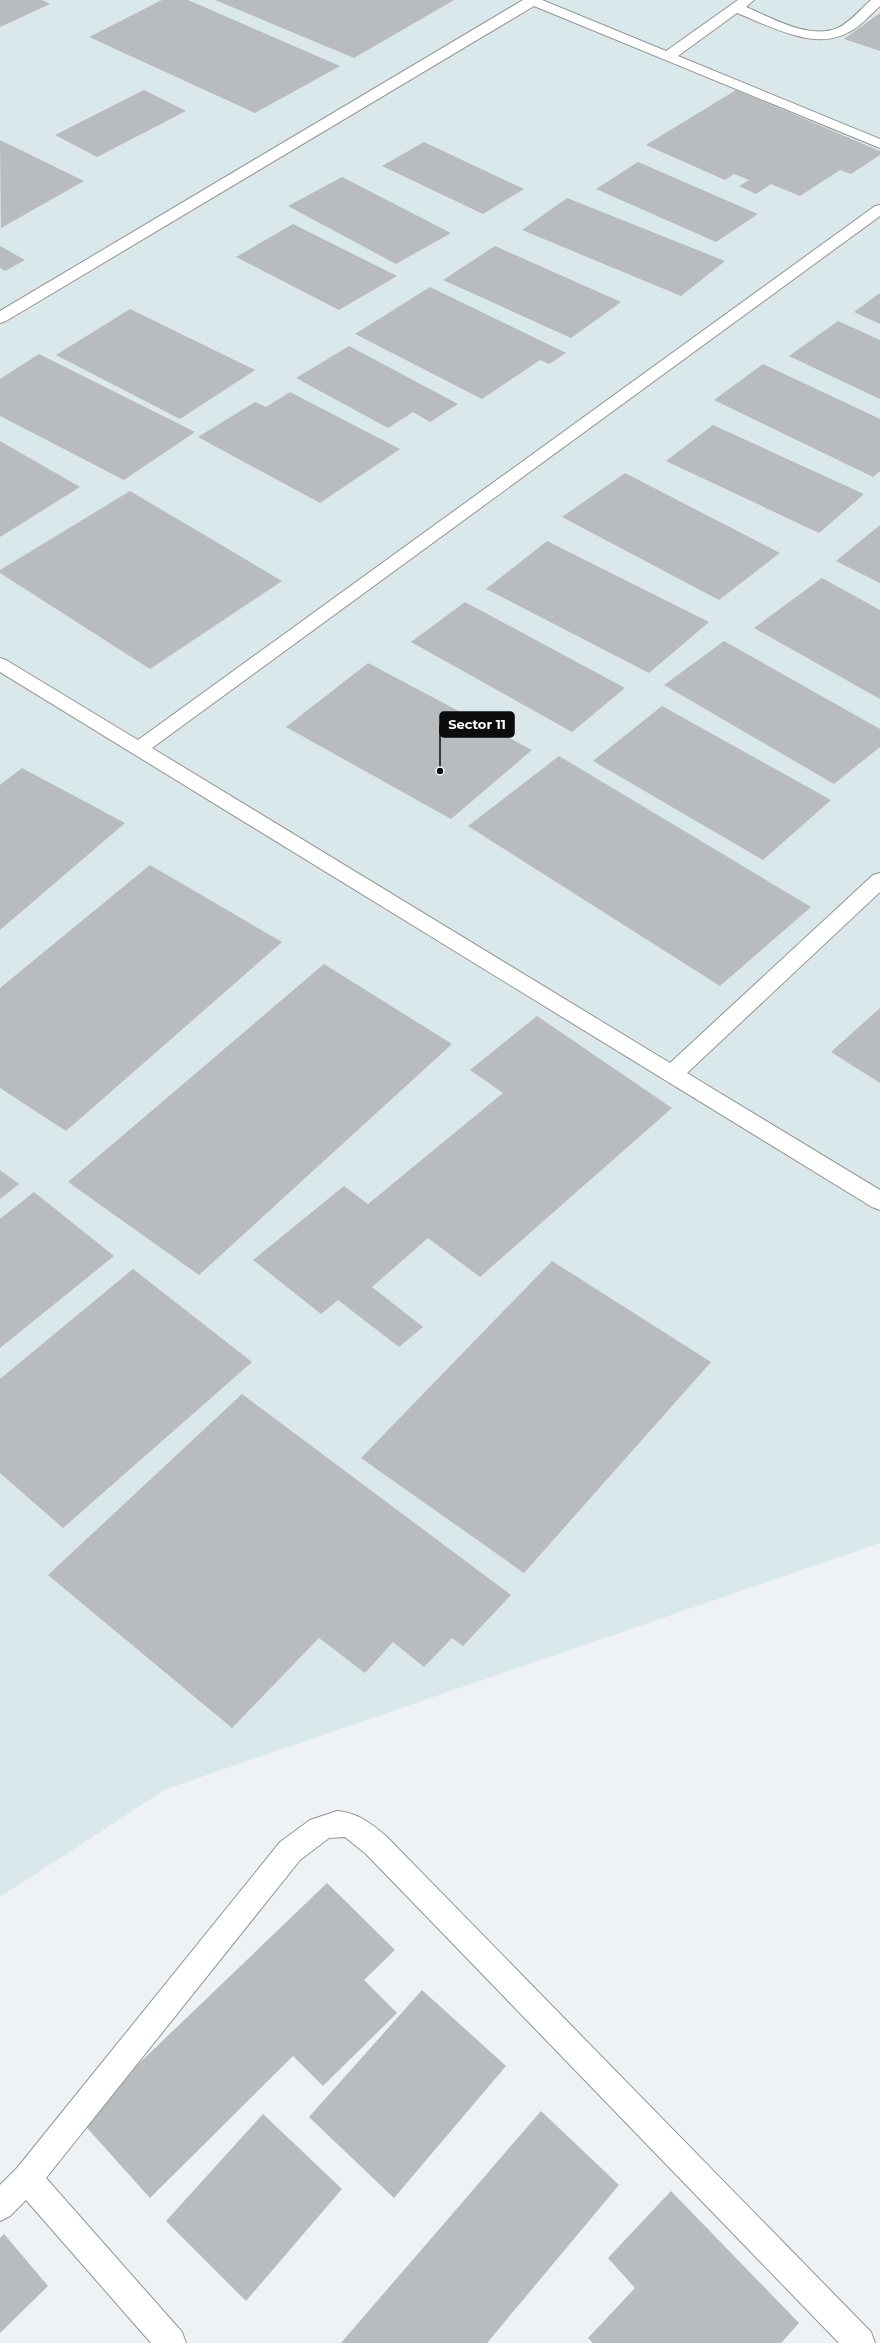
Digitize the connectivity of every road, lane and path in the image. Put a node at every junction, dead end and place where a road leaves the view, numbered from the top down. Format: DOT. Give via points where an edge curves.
graph roads {
  1 [pos="879,0"];
  2 [pos="531,1"];
  3 [pos="742,4"];
  4 [pos="667,57"];
  5 [pos="880,144"];
  6 [pos="880,209"];
  7 [pos="0,318"];
  8 [pos="0,664"];
  9 [pos="138,749"];
  10 [pos="880,880"];
  11 [pos="672,1074"];
  12 [pos="880,1201"];
  13 [pos="26,2178"];
  14 [pos="0,2206"];
  15 [pos="171,2343"];
  16 [pos="860,2343"];
  1 -- 3 [label="street" via="843,31 829,36 796,31"];
  2 -- 4 [label="street"];
  2 -- 7 [label="street"];
  3 -- 4 [label="street"];
  4 -- 5 [label="street"];
  6 -- 9 [label="street"];
  8 -- 9 [label="street"];
  9 -- 11 [label="street"];
  10 -- 11 [label="street"];
  11 -- 12 [label="street"];
  13 -- 14 [label="street"];
  13 -- 15 [label="street"];
  13 -- 16 [label="street" via="290,1851 311,1833 332,1824 352,1827 376,1845"];
}
